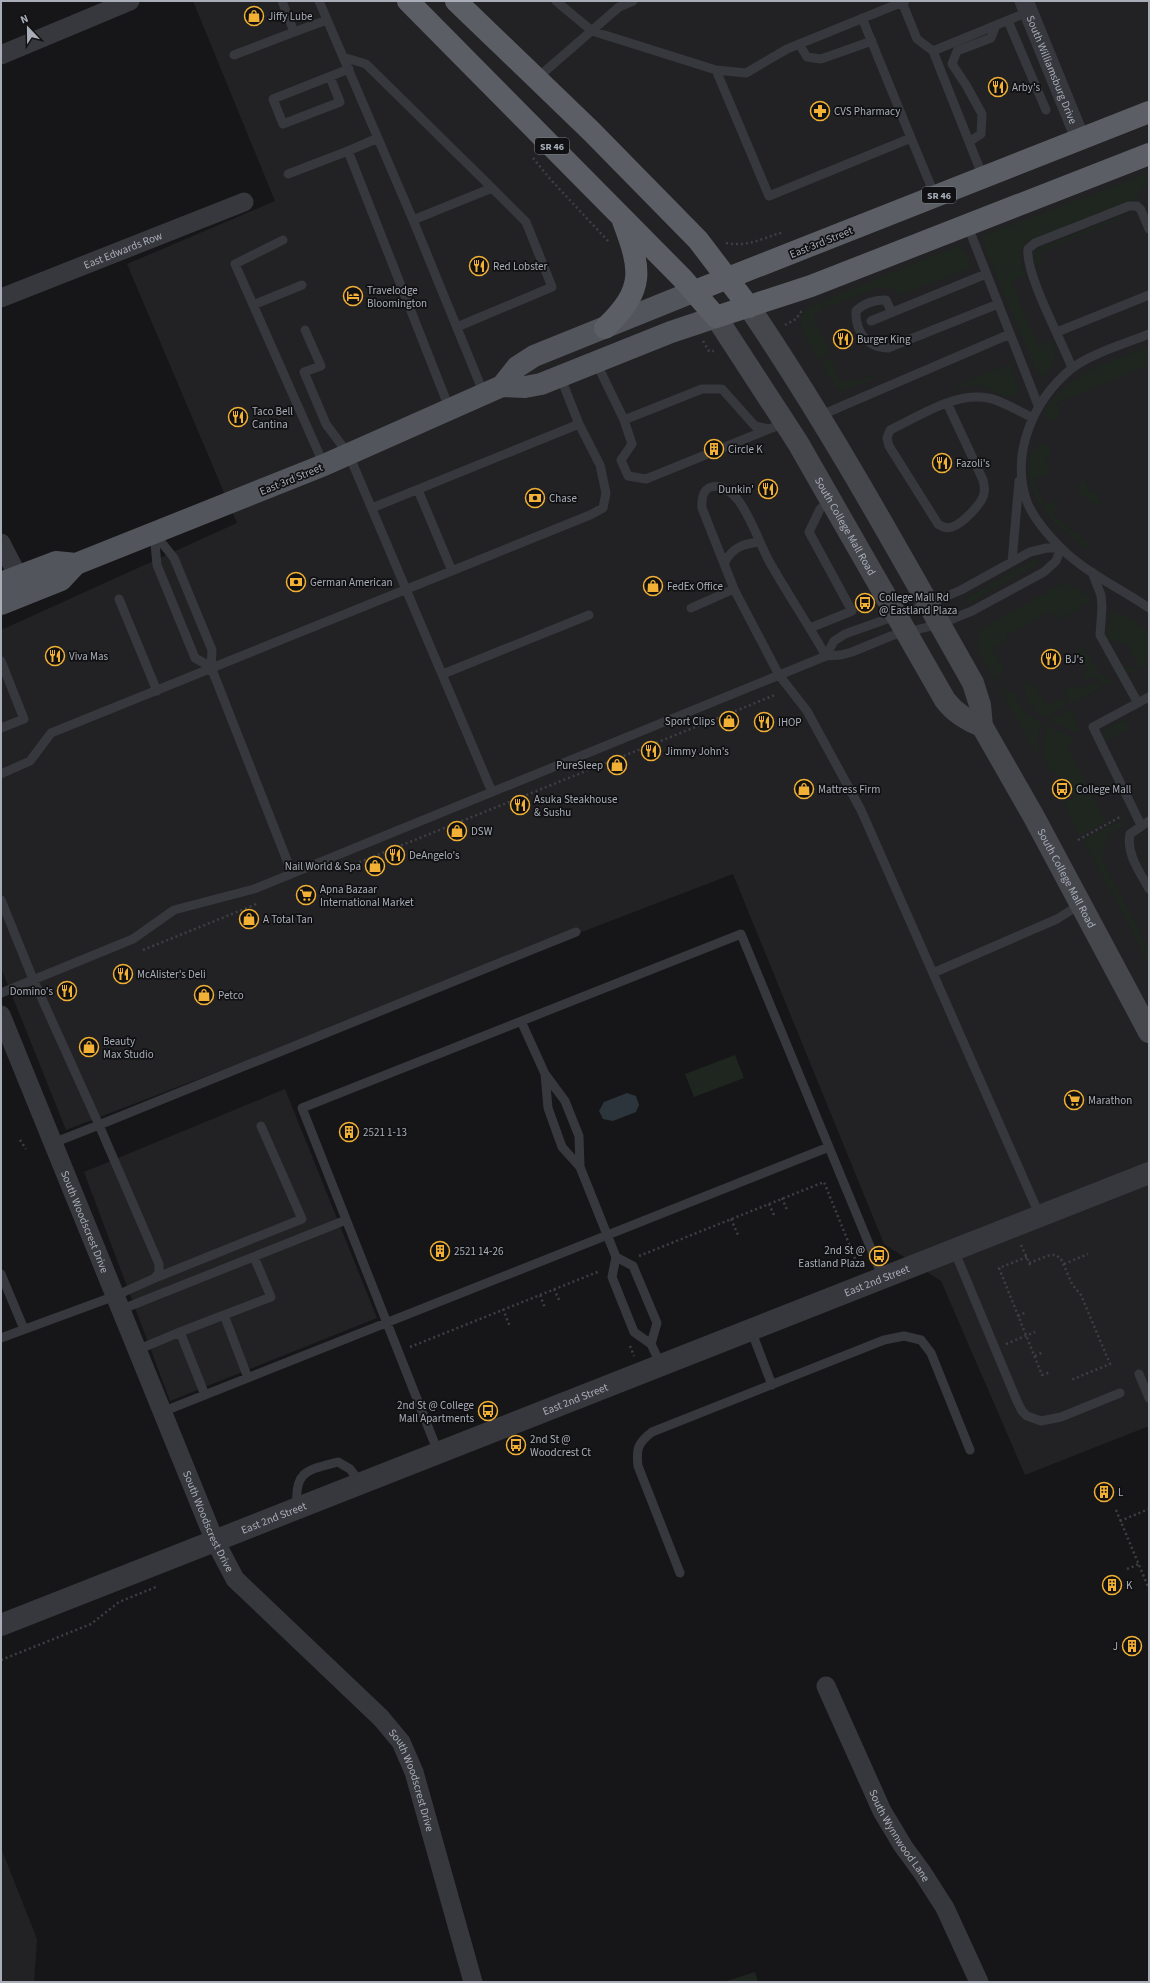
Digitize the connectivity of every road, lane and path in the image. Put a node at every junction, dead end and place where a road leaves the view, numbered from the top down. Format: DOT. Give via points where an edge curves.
graph roads {
  1 [pos="130,1"];
  2 [pos="282,1"];
  3 [pos="319,1"];
  4 [pos="408,1"];
  5 [pos="456,1"];
  6 [pos="556,1"];
  7 [pos="633,1"];
  8 [pos="903,2"];
  9 [pos="1026,7"];
  10 [pos="862,18"];
  11 [pos="327,20"];
  12 [pos="1008,21"];
  13 [pos="996,25"];
  14 [pos="592,31"];
  15 [pos="294,32"];
  16 [pos="872,41"];
  17 [pos="799,44"];
  18 [pos="933,51"];
  19 [pos="1,55"];
  20 [pos="234,55"];
  21 [pos="344,57"];
  22 [pos="349,69"];
  23 [pos="716,70"];
  24 [pos="330,77"];
  25 [pos="536,79"];
  26 [pos="1046,110"];
  27 [pos="1149,112"];
  28 [pos="378,138"];
  29 [pos="911,138"];
  30 [pos="1080,138"];
  31 [pos="969,142"];
  32 [pos="348,151"];
  33 [pos="1149,154"];
  34 [pos="288,174"];
  35 [pos="983,177"];
  36 [pos="492,188"];
  37 [pos="936,196"];
  38 [pos="244,202"];
  39 [pos="621,216"];
  40 [pos="413,220"];
  41 [pos="967,224"];
  42 [pos="1149,229"];
  43 [pos="283,240"];
  44 [pos="986,274"];
  45 [pos="729,278"];
  46 [pos="302,285"];
  47 [pos="695,291"];
  48 [pos="1149,295"];
  49 [pos="1,298"];
  50 [pos="998,304"];
  51 [pos="253,305"];
  52 [pos="749,306"];
  53 [pos="892,313"];
  54 [pos="716,317"];
  55 [pos="871,321"];
  56 [pos="457,327"];
  57 [pos="605,328"];
  58 [pos="305,330"];
  59 [pos="1057,332"];
  60 [pos="1010,334"];
  61 [pos="1149,334"];
  62 [pos="596,362"];
  63 [pos="1072,368"];
  64 [pos="560,376"];
  65 [pos="493,390"];
  66 [pos="947,403"];
  67 [pos="1038,405"];
  68 [pos="450,410"];
  69 [pos="820,416"];
  70 [pos="1033,418"];
  71 [pos="624,420"];
  72 [pos="580,424"];
  73 [pos="777,426"];
  74 [pos="349,455"];
  75 [pos="324,465"];
  76 [pos="1021,465"];
  77 [pos="418,490"];
  78 [pos="830,500"];
  79 [pos="372,508"];
  80 [pos="154,533"];
  81 [pos="759,542"];
  82 [pos="1,543"];
  83 [pos="1061,548"];
  84 [pos="725,562"];
  85 [pos="1012,562"];
  86 [pos="76,564"];
  87 [pos="452,571"];
  88 [pos="1092,572"];
  89 [pos="10,580"];
  90 [pos="406,589"];
  91 [pos="734,589"];
  92 [pos="119,599"];
  93 [pos="1,604"];
  94 [pos="929,604"];
  95 [pos="691,608"];
  96 [pos="1149,608"];
  97 [pos="589,615"];
  98 [pos="901,624"];
  99 [pos="940,624"];
  100 [pos="810,628"];
  101 [pos="826,656"];
  102 [pos="1,661"];
  103 [pos="211,667"];
  104 [pos="443,674"];
  105 [pos="779,675"];
  106 [pos="157,691"];
  107 [pos="1149,697"];
  108 [pos="1138,703"];
  109 [pos="982,726"];
  110 [pos="1,728"];
  111 [pos="1,774"];
  112 [pos="492,792"];
  113 [pos="1120,817"];
  114 [pos="1145,823"];
  115 [pos="1078,840"];
  116 [pos="292,873"];
  117 [pos="1149,889"];
  118 [pos="1,900"];
  119 [pos="1081,904"];
  120 [pos="576,932"];
  121 [pos="933,973"];
  122 [pos="33,980"];
  123 [pos="1,993"];
  124 [pos="1,1015"];
  125 [pos="521,1021"];
  126 [pos="1149,1032"];
  127 [pos="545,1074"];
  128 [pos="99,1125"];
  129 [pos="261,1126"];
  130 [pos="20,1140"];
  131 [pos="53,1143"];
  132 [pos="829,1147"];
  133 [pos="26,1149"];
  134 [pos="580,1167"];
  135 [pos="1149,1173"];
  136 [pos="782,1198"];
  137 [pos="769,1204"];
  138 [pos="787,1210"];
  139 [pos="774,1215"];
  140 [pos="1040,1216"];
  141 [pos="731,1219"];
  142 [pos="346,1220"];
  143 [pos="607,1235"];
  144 [pos="738,1235"];
  145 [pos="1022,1245"];
  146 [pos="954,1250"];
  147 [pos="1088,1254"];
  148 [pos="254,1257"];
  149 [pos="616,1257"];
  150 [pos="1027,1257"];
  151 [pos="633,1258"];
  152 [pos="1029,1263"];
  153 [pos="1064,1264"];
  154 [pos="858,1266"];
  155 [pos="1031,1267"];
  156 [pos="1,1274"];
  157 [pos="155,1278"];
  158 [pos="603,1278"];
  159 [pos="882,1278"];
  160 [pos="554,1289"];
  161 [pos="540,1295"];
  162 [pos="560,1302"];
  163 [pos="118,1303"];
  164 [pos="545,1308"];
  165 [pos="504,1309"];
  166 [pos="1027,1312"];
  167 [pos="224,1315"];
  168 [pos="1018,1316"];
  169 [pos="387,1323"];
  170 [pos="510,1327"];
  171 [pos="24,1329"];
  172 [pos="750,1330"];
  173 [pos="180,1332"];
  174 [pos="1035,1332"];
  175 [pos="1026,1336"];
  176 [pos="1,1338"];
  177 [pos="628,1342"];
  178 [pos="651,1344"];
  179 [pos="995,1348"];
  180 [pos="137,1350"];
  181 [pos="398,1351"];
  182 [pos="1043,1352"];
  183 [pos="634,1356"];
  184 [pos="1035,1356"];
  185 [pos="661,1365"];
  186 [pos="1052,1372"];
  187 [pos="1139,1374"];
  188 [pos="248,1378"];
  189 [pos="1071,1380"];
  190 [pos="772,1385"];
  191 [pos="1120,1393"];
  192 [pos="205,1395"];
  193 [pos="1149,1398"];
  194 [pos="162,1412"];
  195 [pos="970,1450"];
  196 [pos="438,1452"];
  197 [pos="360,1482"];
  198 [pos="297,1507"];
  199 [pos="1149,1509"];
  200 [pos="1116,1510"];
  201 [pos="1120,1521"];
  202 [pos="214,1539"];
  203 [pos="1139,1564"];
  204 [pos="1127,1569"];
  205 [pos="680,1573"];
  206 [pos="160,1585"];
  207 [pos="1149,1589"];
  208 [pos="1,1624"];
  209 [pos="1,1660"];
  210 [pos="826,1686"];
  211 [pos="473,1982"];
  212 [pos="979,1982"];
  1 -- 19 [label="street"];
  2 -- 15 [label="lane"];
  3 -- 11 [label="lane"];
  4 -- 39 [label="highway, SR 46"];
  5 -- 25 [label="highway"];
  6 -- 14 [label="lane"];
  7 -- 14 [label="lane" via="619,7"];
  8 -- 10 [label="lane"];
  8 -- 18 [label="lane" via="918,39"];
  9 -- 12 [label="lane"];
  9 -- 30 [label="street, South Williamsburg Drive"];
  10 -- 16 [label="lane"];
  10 -- 17 [label="lane"];
  11 -- 15 [label="lane"];
  11 -- 21 [label="lane"];
  12 -- 13 [label="lane"];
  12 -- 26 [label="lane"];
  13 -- 18 [label="lane"];
  13 -- 31 [label="lane" via="991,38 957,51 952,64 982,114 981,134"];
  14 -- 23 [label="lane"];
  14 -- 25 [label="lane"];
  15 -- 20 [label="lane"];
  16 -- 17 [label="lane" via="821,59 807,57"];
  16 -- 29 [label="lane"];
  17 -- 23 [label="lane" via="746,73"];
  18 -- 31 [label="lane"];
  21 -- 22 [label="lane"];
  21 -- 36 [label="lane" via="366,64"];
  22 -- 24 [label="lane"];
  22 -- 28 [label="lane"];
  23 -- 29 [label="lane" via="769,196"];
  24 -- 24 [label="lane" via="273,99 283,124 340,102"];
  25 -- 45 [label="highway" via="693,235"];
  27 -- 30 [label="highway, East 3rd Street / SR 46"];
  28 -- 32 [label="lane"];
  28 -- 40 [label="lane"];
  29 -- 37 [label="lane"];
  30 -- 35 [label="highway, East 3rd Street / SR 46"];
  31 -- 35 [label="lane"];
  32 -- 34 [label="lane"];
  32 -- 68 [label="lane"];
  33 -- 41 [label="highway, East 3rd Street"];
  35 -- 37 [label="highway, East 3rd Street / SR 46"];
  36 -- 40 [label="lane"];
  36 -- 56 [label="lane" via="526,222 552,286"];
  37 -- 45 [label="highway, East 3rd Street / SR 46"];
  38 -- 49 [label="street, East Edwards Row"];
  39 -- 47 [label="highway, SR 46"];
  39 -- 57 [label="highway" via="636,262 637,278 634,290 625,305"];
  40 -- 56 [label="lane"];
  41 -- 44 [label="lane"];
  41 -- 52 [label="highway, East 3rd Street" via="811,286"];
  42 -- 59 [label="lane" via="1141,210 1137,206 1129,206 1035,243 1028,249 1027,256 1035,281"];
  43 -- 51 [label="lane" via="235,264"];
  44 -- 50 [label="lane"];
  44 -- 53 [label="lane"];
  45 -- 47 [label="highway, East 3rd Street"];
  45 -- 52 [label="highway"];
  46 -- 51 [label="lane"];
  47 -- 54 [label="highway, SR 46"];
  47 -- 57 [label="main road, East 3rd Street"];
  48 -- 59 [label="lane"];
  50 -- 53 [label="lane" via="888,348 879,348 864,339 857,323 856,311 870,302 886,300"];
  50 -- 60 [label="lane"];
  51 -- 75 [label="lane"];
  52 -- 54 [label="highway, East 3rd Street"];
  52 -- 69 [label="main road, South College Mall Road"];
  53 -- 55 [label="lane"];
  54 -- 62 [label="main road, East 3rd Street"];
  54 -- 73 [label="main road, South College Mall Road"];
  56 -- 65 [label="lane"];
  57 -- 65 [label="main road, East 3rd Street" via="524,361"];
  58 -- 74 [label="lane" via="321,366 304,372 326,424"];
  59 -- 63 [label="lane"];
  60 -- 67 [label="lane"];
  60 -- 69 [label="lane"];
  61 -- 63 [label="lane"];
  62 -- 64 [label="main road, East 3rd Street"];
  62 -- 71 [label="lane"];
  63 -- 67 [label="lane"];
  64 -- 65 [label="main road, East 3rd Street" via="533,386"];
  64 -- 72 [label="lane"];
  65 -- 68 [label="main road, East 3rd Street"];
  66 -- 66 [label="lane" via="890,430 887,438 889,446 938,524 944,528 954,527 967,517 979,504 984,493 983,480"];
  66 -- 70 [label="lane" via="967,398 989,398"];
  67 -- 70 [label="lane"];
  68 -- 74 [label="main road, East 3rd Street"];
  69 -- 94 [label="main road, South College Mall Road"];
  70 -- 76 [label="lane" via="1025,441"];
  71 -- 73 [label="lane" via="702,389 722,389 755,426"];
  71 -- 73 [label="lane" via="632,444 620,460 628,476 646,479"];
  72 -- 77 [label="lane"];
  72 -- 87 [label="lane" via="600,465 606,493 603,508"];
  73 -- 78 [label="main road, South College Mall Road"];
  74 -- 75 [label="main road, East 3rd Street"];
  74 -- 79 [label="lane"];
  75 -- 80 [label="main road, East 3rd Street"];
  76 -- 83 [label="lane" via="1027,500 1036,517"];
  76 -- 85 [label="lane"];
  77 -- 79 [label="lane"];
  77 -- 87 [label="lane"];
  78 -- 98 [label="main road, South College Mall Road"];
  78 -- 100 [label="lane" via="820,509 809,532 852,611"];
  79 -- 90 [label="lane"];
  80 -- 86 [label="main road, East 3rd Street"];
  80 -- 103 [label="lane" via="174,558 212,650"];
  80 -- 103 [label="lane" via="157,565 195,658"];
  81 -- 84 [label="lane" via="741,544 729,554"];
  81 -- 84 [label="lane" via="739,501 729,490 722,487 709,488 701,499 702,508"];
  81 -- 100 [label="lane"];
  82 -- 89 [label="street"];
  83 -- 85 [label="lane" via="1030,552"];
  83 -- 88 [label="lane"];
  83 -- 99 [label="lane" via="1056,561 1044,572 972,611"];
  84 -- 91 [label="lane"];
  85 -- 94 [label="lane"];
  86 -- 89 [label="main road, East 3rd Street" via="56,562"];
  86 -- 93 [label="main road, East 3rd Street" via="61,580"];
  87 -- 90 [label="lane"];
  88 -- 96 [label="lane"];
  88 -- 108 [label="lane" via="1101,595 1100,635"];
  90 -- 103 [label="lane"];
  90 -- 104 [label="lane"];
  91 -- 95 [label="lane"];
  91 -- 105 [label="lane"];
  92 -- 106 [label="lane"];
  94 -- 98 [label="lane"];
  94 -- 99 [label="main road, South College Mall Road"];
  97 -- 104 [label="lane"];
  98 -- 99 [label="lane"];
  98 -- 101 [label="lane" via="891,636 841,656"];
  98 -- 101 [label="lane" via="845,634 834,641"];
  98 -- 109 [label="main road, South College Mall Road" via="949,706 962,717"];
  99 -- 109 [label="main road, South College Mall Road" via="976,690"];
  100 -- 101 [label="lane"];
  101 -- 105 [label="lane"];
  102 -- 110 [label="lane" via="24,718"];
  103 -- 106 [label="lane"];
  103 -- 116 [label="lane"];
  104 -- 112 [label="lane"];
  105 -- 112 [label="lane"];
  105 -- 121 [label="lane" via="807,711 858,805"];
  106 -- 111 [label="lane" via="51,733 30,761"];
  107 -- 108 [label="lane"];
  108 -- 114 [label="lane" via="1093,727"];
  109 -- 119 [label="main road, South College Mall Road"];
  112 -- 116 [label="lane"];
  113 -- 115 [label="path"];
  114 -- 117 [label="lane" via="1130,834 1128,843 1130,853"];
  116 -- 122 [label="lane" via="254,889 174,910 133,939"];
  118 -- 122 [label="lane"];
  119 -- 121 [label="lane" via="1057,919"];
  119 -- 126 [label="main road, South College Mall Road"];
  120 -- 128 [label="lane"];
  121 -- 140 [label="lane"];
  122 -- 123 [label="lane"];
  122 -- 128 [label="lane"];
  124 -- 131 [label="street, South Woodscrest Drive"];
  125 -- 127 [label="lane"];
  125 -- 132 [label="lane" via="741,934"];
  125 -- 142 [label="lane" via="302,1108"];
  127 -- 134 [label="lane" via="565,1101 579,1136"];
  127 -- 134 [label="lane" via="548,1108 562,1147"];
  128 -- 131 [label="lane"];
  128 -- 157 [label="lane" via="159,1264 159,1272"];
  129 -- 157 [label="lane" via="302,1219"];
  130 -- 133 [label="path"];
  131 -- 163 [label="street, South Woodscrest Drive"];
  132 -- 143 [label="lane"];
  132 -- 159 [label="lane"];
  134 -- 143 [label="lane"];
  135 -- 140 [label="street, East 2nd Street"];
  136 -- 137 [label="path"];
  136 -- 138 [label="path"];
  136 -- 154 [label="path" via="824,1182"];
  137 -- 139 [label="path"];
  137 -- 141 [label="path"];
  140 -- 146 [label="street, East 2nd Street"];
  141 -- 144 [label="path"];
  141 -- 151 [label="path"];
  142 -- 148 [label="lane"];
  142 -- 169 [label="lane"];
  143 -- 149 [label="lane"];
  143 -- 169 [label="lane"];
  145 -- 150 [label="path"];
  146 -- 159 [label="street, East 2nd Street"];
  146 -- 179 [label="lane"];
  147 -- 153 [label="path"];
  148 -- 163 [label="lane"];
  148 -- 167 [label="lane" via="271,1297"];
  149 -- 178 [label="lane" via="612,1277 631,1325 634,1332"];
  149 -- 178 [label="lane" via="633,1266 657,1323"];
  150 -- 152 [label="path"];
  150 -- 168 [label="path" via="999,1268"];
  152 -- 153 [label="path" via="1053,1254 1059,1256"];
  152 -- 155 [label="path"];
  153 -- 189 [label="path" via="1072,1284 1081,1295 1110,1364"];
  156 -- 171 [label="lane"];
  157 -- 163 [label="lane"];
  158 -- 160 [label="path" via="600,1271"];
  159 -- 172 [label="street, East 2nd Street"];
  160 -- 161 [label="path"];
  160 -- 162 [label="path"];
  161 -- 164 [label="path"];
  161 -- 165 [label="path"];
  163 -- 171 [label="lane"];
  163 -- 180 [label="street, South Woodscrest Drive"];
  165 -- 170 [label="path"];
  165 -- 181 [label="path"];
  166 -- 168 [label="path"];
  167 -- 173 [label="lane"];
  167 -- 188 [label="lane"];
  168 -- 175 [label="path"];
  169 -- 181 [label="lane"];
  169 -- 188 [label="lane"];
  171 -- 176 [label="lane"];
  172 -- 185 [label="street, East 2nd Street"];
  172 -- 190 [label="lane"];
  173 -- 180 [label="lane"];
  173 -- 192 [label="lane"];
  174 -- 175 [label="path"];
  175 -- 179 [label="path"];
  175 -- 184 [label="path"];
  177 -- 183 [label="path"];
  178 -- 185 [label="lane"];
  179 -- 191 [label="lane" via="1022,1411 1035,1419 1041,1421 1061,1417"];
  180 -- 194 [label="street, South Woodscrest Drive"];
  181 -- 196 [label="lane"];
  182 -- 184 [label="path"];
  184 -- 186 [label="path" via="1042,1375"];
  185 -- 196 [label="street, East 2nd Street"];
  187 -- 193 [label="lane"];
  188 -- 192 [label="lane"];
  190 -- 195 [label="lane" via="884,1340 904,1336 921,1340 931,1353"];
  190 -- 205 [label="lane" via="652,1432 641,1441 637,1453 638,1466"];
  192 -- 194 [label="lane"];
  194 -- 202 [label="street, South Woodscrest Drive"];
  196 -- 197 [label="street, East 2nd Street"];
  197 -- 198 [label="street, East 2nd Street"];
  197 -- 198 [label="lane" via="350,1469 338,1462 317,1467 303,1475 298,1482"];
  198 -- 202 [label="street, East 2nd Street"];
  199 -- 201 [label="path"];
  200 -- 201 [label="path"];
  201 -- 203 [label="path"];
  202 -- 208 [label="street, East 2nd Street"];
  202 -- 211 [label="street, South Woodscrest Drive" via="235,1579 381,1718 401,1742 420,1790"];
  203 -- 204 [label="path"];
  203 -- 207 [label="path"];
  206 -- 209 [label="path" via="119,1602 91,1624"];
  210 -- 212 [label="street, South Wynnwood Lane" via="882,1811 945,1908"];
}
